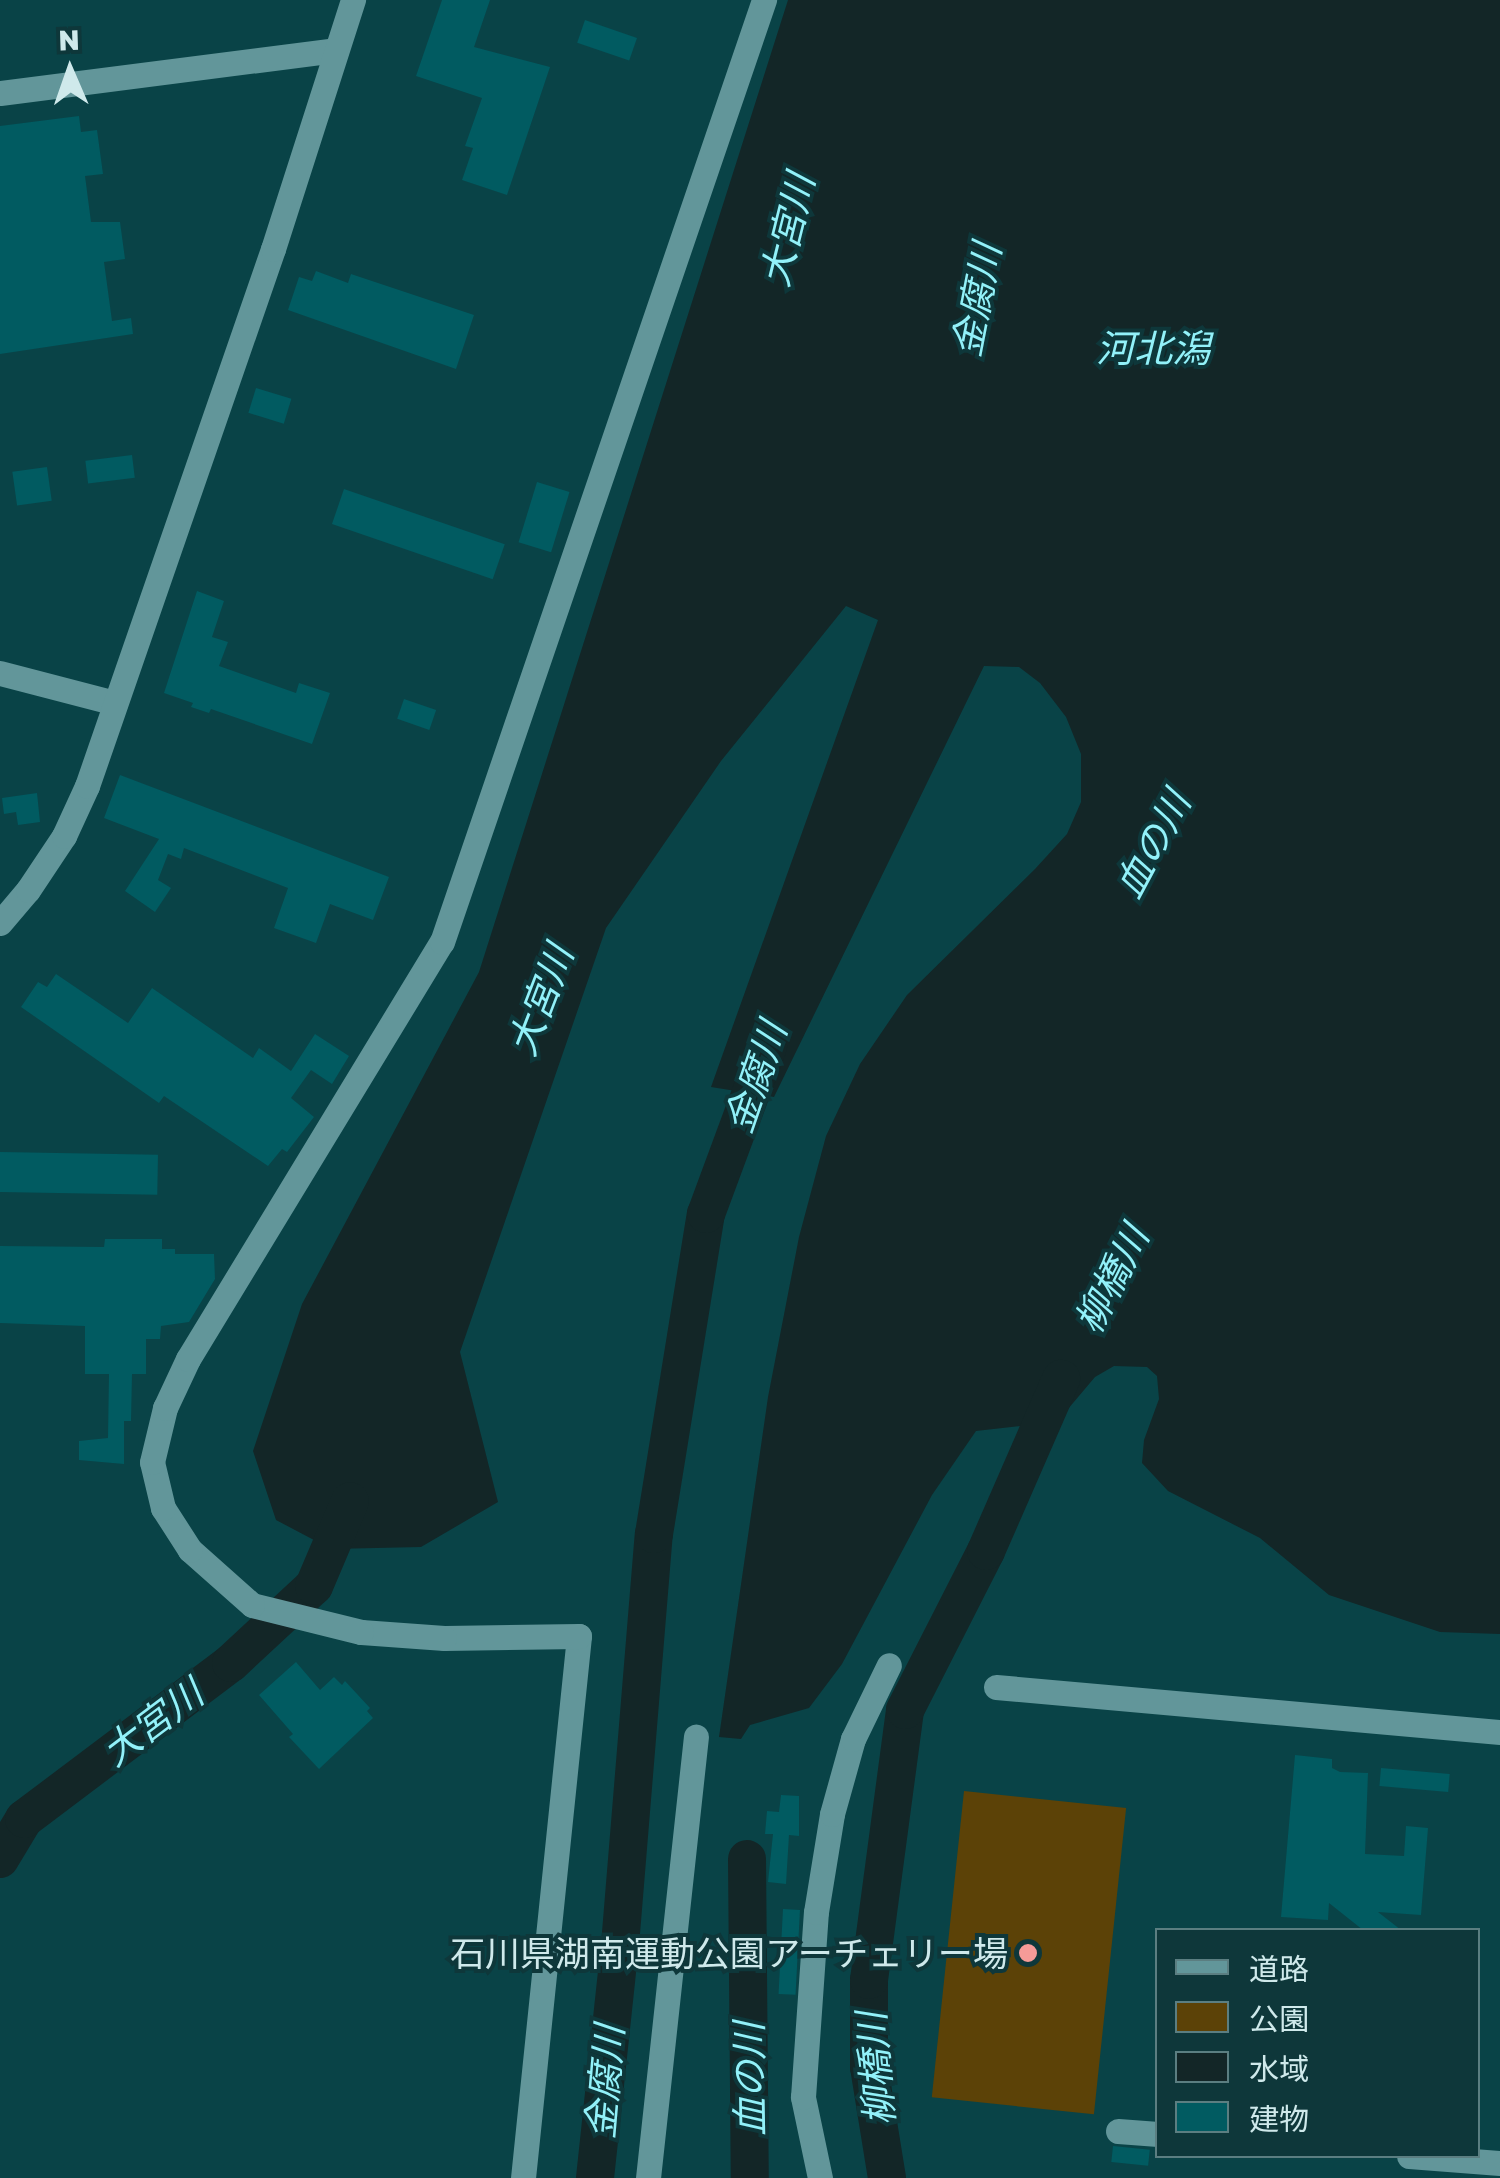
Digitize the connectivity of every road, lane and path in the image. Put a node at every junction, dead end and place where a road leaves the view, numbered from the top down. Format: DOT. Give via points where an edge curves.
graph roads {
  1 [pos="354,0"];
  2 [pos="764,0"];
  3 [pos="335,50"];
  4 [pos="0,93"];
  5 [pos="0,673"];
  6 [pos="115,703"];
  7 [pos="0,923"];
  8 [pos="888,1665"];
  9 [pos="996,1687"];
  10 [pos="1500,1732"];
  11 [pos="696,1738"];
  12 [pos="1118,2131"];
  13 [pos="1155,2134"];
  14 [pos="1435,2158"];
  15 [pos="1500,2163"];
  16 [pos="523,2178"];
  17 [pos="648,2178"];
  18 [pos="820,2178"];
  1 -- 3 [label="street"];
  2 -- 16 [label="street" via="442,942 188,1360 165,1408 152,1462 162,1508 190,1550 252,1604 361,1632 579,1636"];
  3 -- 4 [label="street"];
  3 -- 6 [label="street"];
  5 -- 6 [label="street"];
  6 -- 7 [label="street" via="64,836"];
  8 -- 18 [label="street" via="854,1740 832,1814 816,1912 803,2097"];
  9 -- 10 [label="street"];
  11 -- 17 [label="street"];
  12 -- 13 [label="street"];
  14 -- 15 [label="street"];
}
